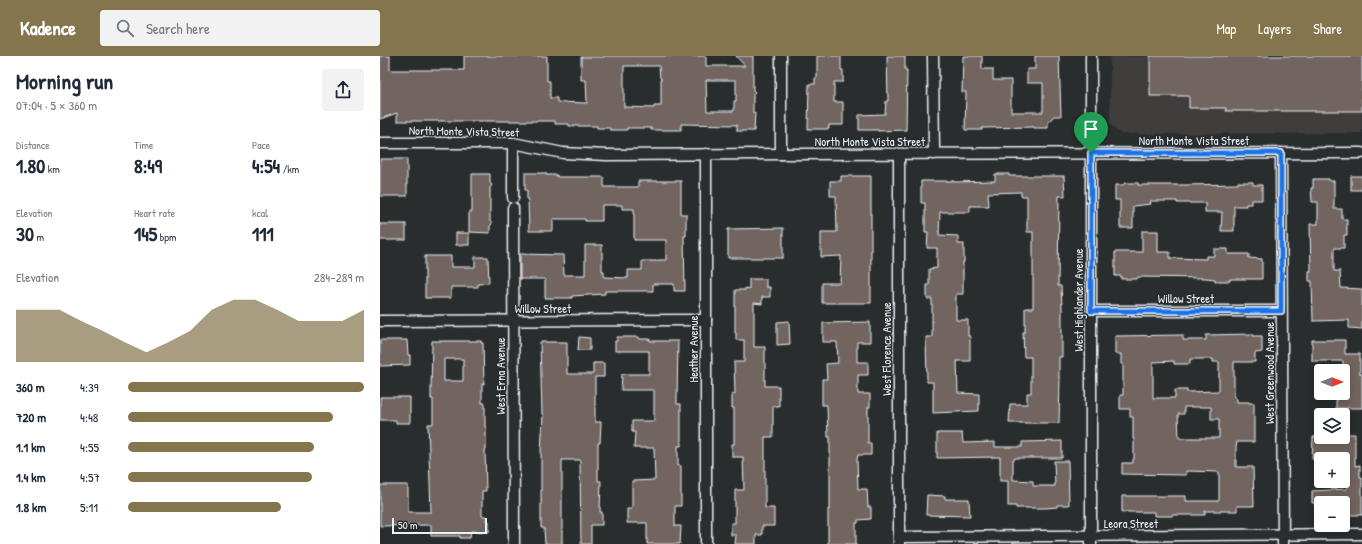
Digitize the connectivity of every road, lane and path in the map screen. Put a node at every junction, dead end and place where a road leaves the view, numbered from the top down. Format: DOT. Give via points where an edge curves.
graph roads {
  1 [pos="781,56"];
  2 [pos="933,56"];
  3 [pos="1091,56"];
  4 [pos="513,143"];
  5 [pos="380,144"];
  6 [pos="1091,153"];
  7 [pos="1281,153"];
  8 [pos="1362,153"];
  9 [pos="706,154"];
  10 [pos="781,154"];
  11 [pos="899,154"];
  12 [pos="934,154"];
  13 [pos="1091,311"];
  14 [pos="1281,311"];
  15 [pos="706,320"];
  16 [pos="513,321"];
  17 [pos="380,322"];
  18 [pos="1362,534"];
  19 [pos="1283,539"];
  20 [pos="899,540"];
  21 [pos="1091,540"];
  22 [pos="514,544"];
  23 [pos="706,544"];
  1 -- 10 [label="street"];
  2 -- 12 [label="street"];
  3 -- 6 [label="street, West Highlander Avenue"];
  4 -- 5 [label="street, North Monte Vista Street"];
  4 -- 9 [label="street, North Monte Vista Street" via="562,153"];
  4 -- 16 [label="street, West Erna Avenue"];
  6 -- 7 [label="street, North Monte Vista Street"];
  6 -- 12 [label="street, North Monte Vista Street"];
  6 -- 13 [label="street, West Highlander Avenue"];
  7 -- 8 [label="street, North Monte Vista Street"];
  7 -- 14 [label="street, West Greenwood Avenue"];
  9 -- 10 [label="street, North Monte Vista Street"];
  9 -- 15 [label="street, Heather Avenue"];
  10 -- 11 [label="street, North Monte Vista Street"];
  11 -- 12 [label="street, North Monte Vista Street"];
  11 -- 20 [label="street, West Florence Avenue"];
  13 -- 14 [label="street, Willow Street"];
  13 -- 21 [label="street, West Highlander Avenue"];
  14 -- 19 [label="street, West Greenwood Avenue"];
  15 -- 16 [label="street, Willow Street"];
  15 -- 23 [label="street, Heather Avenue"];
  16 -- 17 [label="street, Willow Street"];
  16 -- 22 [label="street, West Erna Avenue"];
  18 -- 19 [label="street, Leora Street"];
  19 -- 21 [label="street, Leora Street"];
  20 -- 21 [label="street, Leora Street"];
}
